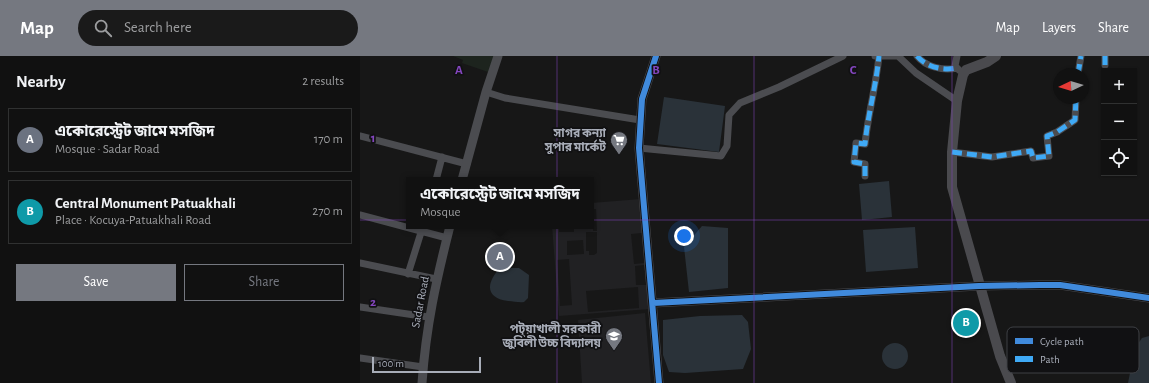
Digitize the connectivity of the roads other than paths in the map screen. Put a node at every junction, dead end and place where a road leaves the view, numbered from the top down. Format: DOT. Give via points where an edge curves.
graph roads {
  1 [pos="498,56"];
  2 [pos="656,56"];
  3 [pos="844,56"];
  4 [pos="874,56"];
  5 [pos="879,56"];
  6 [pos="899,56"];
  7 [pos="917,56"];
  8 [pos="957,56"];
  9 [pos="996,56"];
  10 [pos="1081,56"];
  11 [pos="1105,56"];
  12 [pos="1105,65"];
  13 [pos="1079,68"];
  14 [pos="960,71"];
  15 [pos="486,92"];
  16 [pos="957,101"];
  17 [pos="1076,104"];
  18 [pos="640,120"];
  19 [pos="360,136"];
  20 [pos="639,148"];
  21 [pos="952,152"];
  22 [pos="442,157"];
  23 [pos="467,164"];
  24 [pos="865,176"];
  25 [pos="437,177"];
  26 [pos="463,177"];
  27 [pos="360,215"];
  28 [pos="406,225"];
  29 [pos="422,229"];
  30 [pos="424,229"];
  31 [pos="449,229"];
  32 [pos="447,238"];
  33 [pos="360,263"];
  34 [pos="408,274"];
  35 [pos="436,279"];
  36 [pos="980,286"];
  37 [pos="1149,298"];
  38 [pos="653,303"];
  39 [pos="360,307"];
  40 [pos="428,317"];
  41 [pos="360,358"];
  42 [pos="423,366"];
  43 [pos="422,383"];
  44 [pos="659,383"];
  45 [pos="1011,383"];
  1 -- 15 [label="street"];
  2 -- 18 [label="street" via="642,99"];
  3 -- 20 [label="street" via="740,103 729,116 727,146 721,156"];
  4 -- 5 [label="street"];
  5 -- 6 [label="street"];
  5 -- 24 [label="street" via="864,144 856,143 854,162 865,164"];
  6 -- 16 [label="street" via="916,72"];
  7 -- 14 [label="street" via="926,65"];
  8 -- 14 [label="street"];
  9 -- 14 [label="main road" via="992,60"];
  10 -- 13 [label="street"];
  11 -- 12 [label="street"];
  14 -- 16 [label="main road"];
  15 -- 18 [label="street" via="506,98"];
  15 -- 23 [label="street"];
  16 -- 21 [label="main road"];
  17 -- 21 [label="street" via="1075,120 1047,136 1049,156 1033,158 1031,151 992,157"];
  18 -- 20 [label="street"];
  19 -- 22 [label="street"];
  20 -- 38 [label="street"];
  21 -- 36 [label="main road" via="952,187"];
  22 -- 23 [label="street"];
  22 -- 25 [label="street"];
  23 -- 26 [label="street"];
  27 -- 28 [label="street"];
  29 -- 34 [label="street"];
  30 -- 32 [label="street"];
  31 -- 32 [label="street, Sadar Road"];
  32 -- 35 [label="street, Sadar Road"];
  33 -- 34 [label="street"];
  34 -- 35 [label="street"];
  35 -- 40 [label="street, Sadar Road"];
  36 -- 37 [label="street" via="1060,285"];
  36 -- 38 [label="street"];
  36 -- 45 [label="main road" via="1000,356"];
  38 -- 44 [label="street"];
  39 -- 40 [label="street"];
  40 -- 42 [label="street, Sadar Road"];
  41 -- 42 [label="street"];
  42 -- 43 [label="street, Sadar Road"];
}
